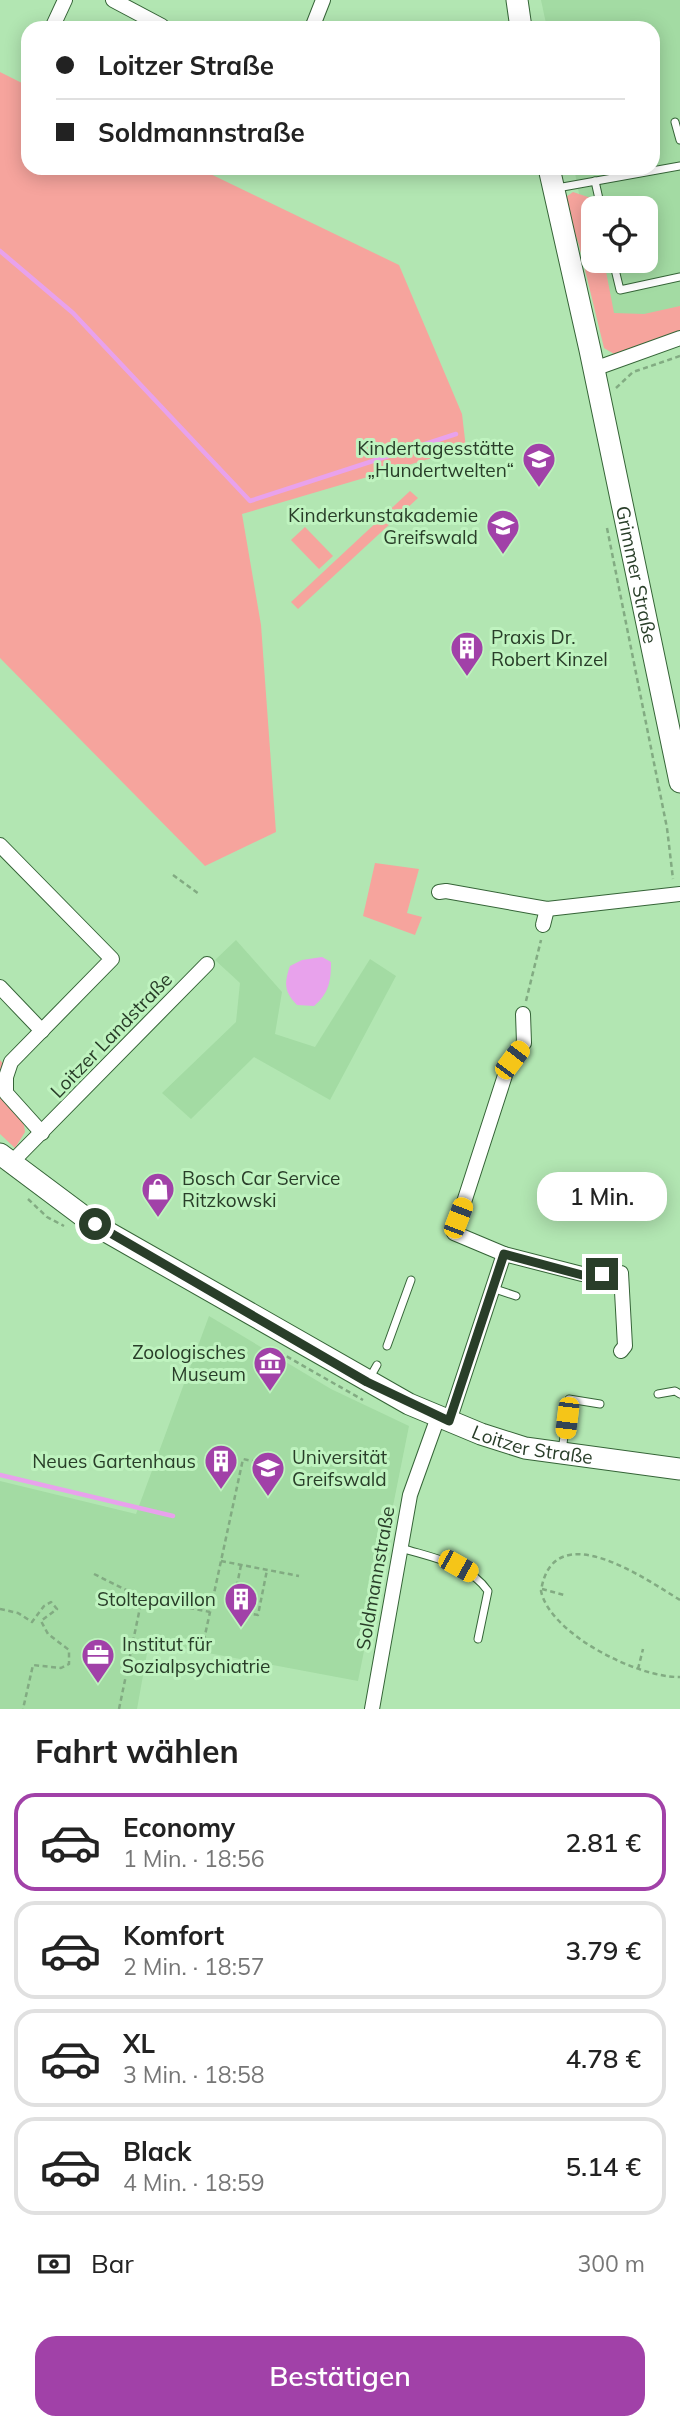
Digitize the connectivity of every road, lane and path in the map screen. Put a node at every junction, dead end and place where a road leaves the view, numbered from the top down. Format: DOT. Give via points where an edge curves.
graph roads {
  1 [pos="65,0"];
  2 [pos="113,0"];
  3 [pos="323,0"];
  4 [pos="517,0"];
  5 [pos="55,21"];
  6 [pos="153,21"];
  7 [pos="315,21"];
  8 [pos="520,21"];
  9 [pos="675,122"];
  10 [pos="680,140"];
  11 [pos="680,166"];
  12 [pos="660,170"];
  13 [pos="630,175"];
  14 [pos="551,178"];
  15 [pos="596,181"];
  16 [pos="599,196"];
  17 [pos="616,273"];
  18 [pos="680,277"];
  19 [pos="680,338"];
  20 [pos="680,356"];
  21 [pos="594,369"];
  22 [pos="615,389"];
  23 [pos="606,523"];
  24 [pos="680,782"];
  25 [pos="0,845"];
  26 [pos="173,875"];
  27 [pos="439,892"];
  28 [pos="199,894"];
  29 [pos="677,895"];
  30 [pos="547,909"];
  31 [pos="543,925"];
  32 [pos="208,964"];
  33 [pos="0,988"];
  34 [pos="523,1014"];
  35 [pos="42,1031"];
  36 [pos="42,1133"];
  37 [pos="5,1159"];
  38 [pos="504,1254"];
  39 [pos="411,1280"];
  40 [pos="492,1288"];
  41 [pos="516,1296"];
  42 [pos="387,1346"];
  43 [pos="621,1350"];
  44 [pos="658,1394"];
  45 [pos="680,1394"];
  46 [pos="600,1404"];
  47 [pos="443,1419"];
  48 [pos="562,1455"];
  49 [pos="280,1467"];
  50 [pos="680,1469"];
  51 [pos="400,1548"];
  52 [pos="221,1561"];
  53 [pos="241,1565"];
  54 [pos="267,1570"];
  55 [pos="94,1574"];
  56 [pos="299,1576"];
  57 [pos="542,1589"];
  58 [pos="564,1595"];
  59 [pos="142,1598"];
  60 [pos="680,1600"];
  61 [pos="0,1609"];
  62 [pos="210,1612"];
  63 [pos="478,1639"];
  64 [pos="202,1649"];
  65 [pos="643,1649"];
  66 [pos="638,1669"];
  67 [pos="680,1677"];
  68 [pos="23,1709"];
  69 [pos="119,1709"];
  70 [pos="372,1709"];
  1 -- 5 [label="street"];
  2 -- 6 [label="street"];
  3 -- 7 [label="street"];
  4 -- 8 [label="main road"];
  9 -- 10 [label="lane"];
  11 -- 12 [label="lane"];
  13 -- 15 [label="lane"];
  14 -- 15 [label="lane"];
  14 -- 21 [label="main road, Grimmer Straße"];
  15 -- 16 [label="lane"];
  17 -- 18 [label="lane" via="620,290"];
  19 -- 21 [label="street"];
  20 -- 22 [label="path" via="633,372"];
  21 -- 24 [label="main road, Grimmer Straße" via="669,711"];
  23 -- 29 [label="path"];
  25 -- 35 [label="street" via="112,959"];
  26 -- 28 [label="path"];
  27 -- 30 [label="street"];
  29 -- 30 [label="street"];
  30 -- 31 [label="street"];
  31 -- 34 [label="path"];
  32 -- 36 [label="street, Loitzer Landstraße"];
  33 -- 35 [label="street"];
  34 -- 38 [label="street" via="524,1043 509,1063 454,1233"];
  35 -- 36 [label="street" via="11,1062 6,1093"];
  36 -- 37 [label="street, Loitzer Landstraße"];
  37 -- 47 [label="main road, Loitzer Straße" via="106,1231 372,1374"];
  38 -- 40 [label="street, Soldmannstraße"];
  38 -- 43 [label="street" via="582,1275 621,1273 625,1346"];
  39 -- 42 [label="lane"];
  40 -- 41 [label="lane"];
  40 -- 47 [label="street, Soldmannstraße"];
  44 -- 45 [label="lane"];
  46 -- 48 [label="lane" via="569,1399"];
  47 -- 48 [label="main road, Loitzer Straße" via="504,1442"];
  47 -- 51 [label="street, Soldmannstraße" via="416,1471"];
  48 -- 50 [label="main road, Loitzer Straße"];
  49 -- 52 [label="path" via="243,1459"];
  51 -- 63 [label="lane" via="478,1577 488,1591"];
  51 -- 70 [label="street, Soldmannstraße"];
  52 -- 53 [label="path"];
  52 -- 62 [label="path"];
  53 -- 54 [label="path"];
  53 -- 54 [label="path" via="232,1610 245,1613 258,1615"];
  54 -- 56 [label="path"];
  55 -- 59 [label="path"];
  57 -- 58 [label="path"];
  57 -- 60 [label="path" via="546,1572 557,1561 590,1555 636,1572"];
  57 -- 66 [label="path" via="548,1606 573,1632 600,1653"];
  59 -- 62 [label="path"];
  59 -- 69 [label="path"];
  61 -- 68 [label="path" via="18,1612 32,1622 51,1602 57,1609 41,1621 43,1628 69,1650 69,1664 61,1668 33,1665"];
  62 -- 64 [label="path"];
  65 -- 66 [label="path"];
  66 -- 67 [label="path"];
}
